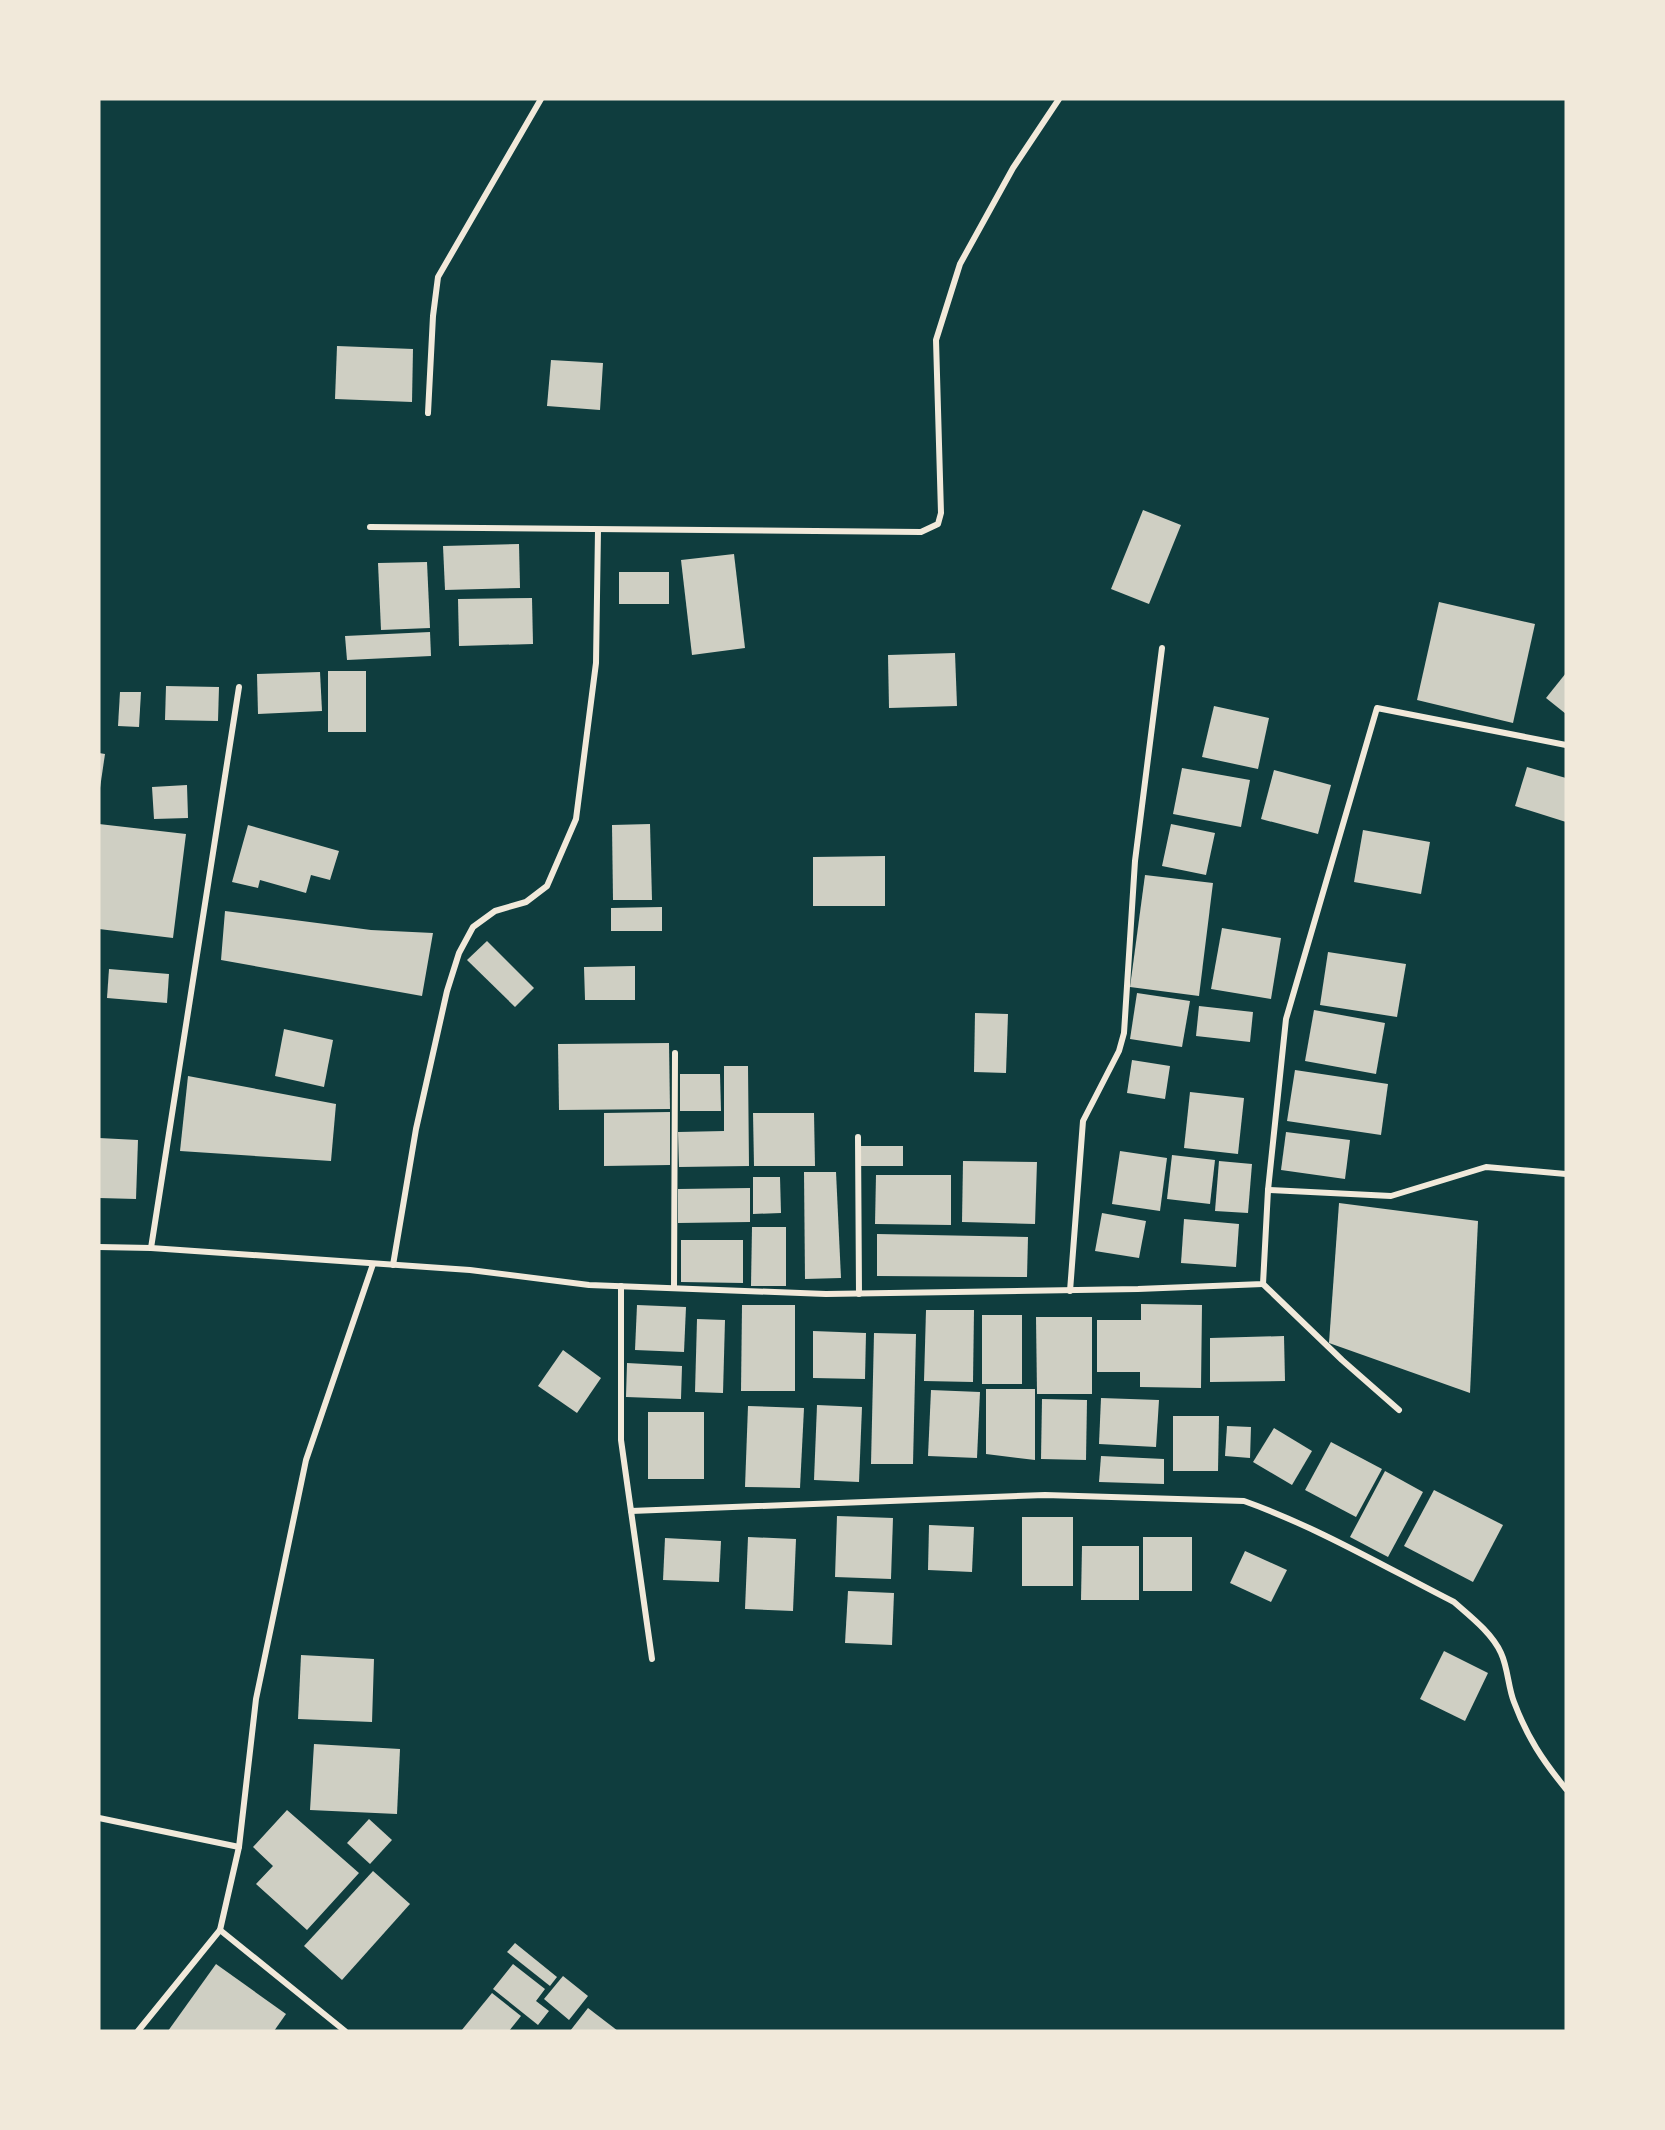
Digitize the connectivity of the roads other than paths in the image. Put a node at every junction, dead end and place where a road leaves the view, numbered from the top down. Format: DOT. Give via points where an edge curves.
graph roads {
  1 [pos="541,99"];
  2 [pos="1059,99"];
  3 [pos="428,413"];
  4 [pos="370,527"];
  5 [pos="598,530"];
  6 [pos="1162,648"];
  7 [pos="239,687"];
  8 [pos="1566,745"];
  9 [pos="675,1053"];
  10 [pos="858,1137"];
  11 [pos="1566,1174"];
  12 [pos="1268,1190"];
  13 [pos="99,1247"];
  14 [pos="151,1248"];
  15 [pos="373,1264"];
  16 [pos="393,1265"];
  17 [pos="1263,1284"];
  18 [pos="621,1286"];
  19 [pos="674,1288"];
  20 [pos="1070,1291"];
  21 [pos="859,1294"];
  22 [pos="1399,1410"];
  23 [pos="631,1511"];
  24 [pos="652,1659"];
  25 [pos="1566,1789"];
  26 [pos="99,1818"];
  27 [pos="239,1847"];
  28 [pos="220,1930"];
  29 [pos="138,2031"];
  30 [pos="345,2031"];
  1 -- 3 [label="street" via="438,277"];
  2 -- 5 [label="street" via="1012,168 960,264 936,340 941,513 938,524 921,532"];
  4 -- 5 [label="street"];
  5 -- 16 [label="street" via="596,663 576,819 548,886 526,902 495,911 473,927 459,953 416,1129"];
  6 -- 20 [label="street" via="1135,861 1124,1033 1119,1051 1083,1121"];
  7 -- 14 [label="street"];
  8 -- 12 [label="street" via="1377,708 1286,1019"];
  9 -- 19 [label="street"];
  10 -- 21 [label="street"];
  11 -- 12 [label="street" via="1486,1167 1391,1196"];
  12 -- 17 [label="street"];
  13 -- 14 [label="street"];
  14 -- 15 [label="street"];
  15 -- 16 [label="street"];
  15 -- 27 [label="street" via="306,1460 256,1699"];
  16 -- 18 [label="street"];
  17 -- 20 [label="street"];
  17 -- 22 [label="street"];
  18 -- 19 [label="street"];
  18 -- 23 [label="street" via="621,1440"];
  19 -- 21 [label="street"];
  20 -- 21 [label="street"];
  23 -- 24 [label="street"];
  23 -- 25 [label="street" via="1045,1495 1244,1501 1275,1512 1454,1602 1502,1654 1514,1701 1538,1755"];
  26 -- 27 [label="street"];
  27 -- 28 [label="street"];
  28 -- 29 [label="street"];
  28 -- 30 [label="street"];
}
